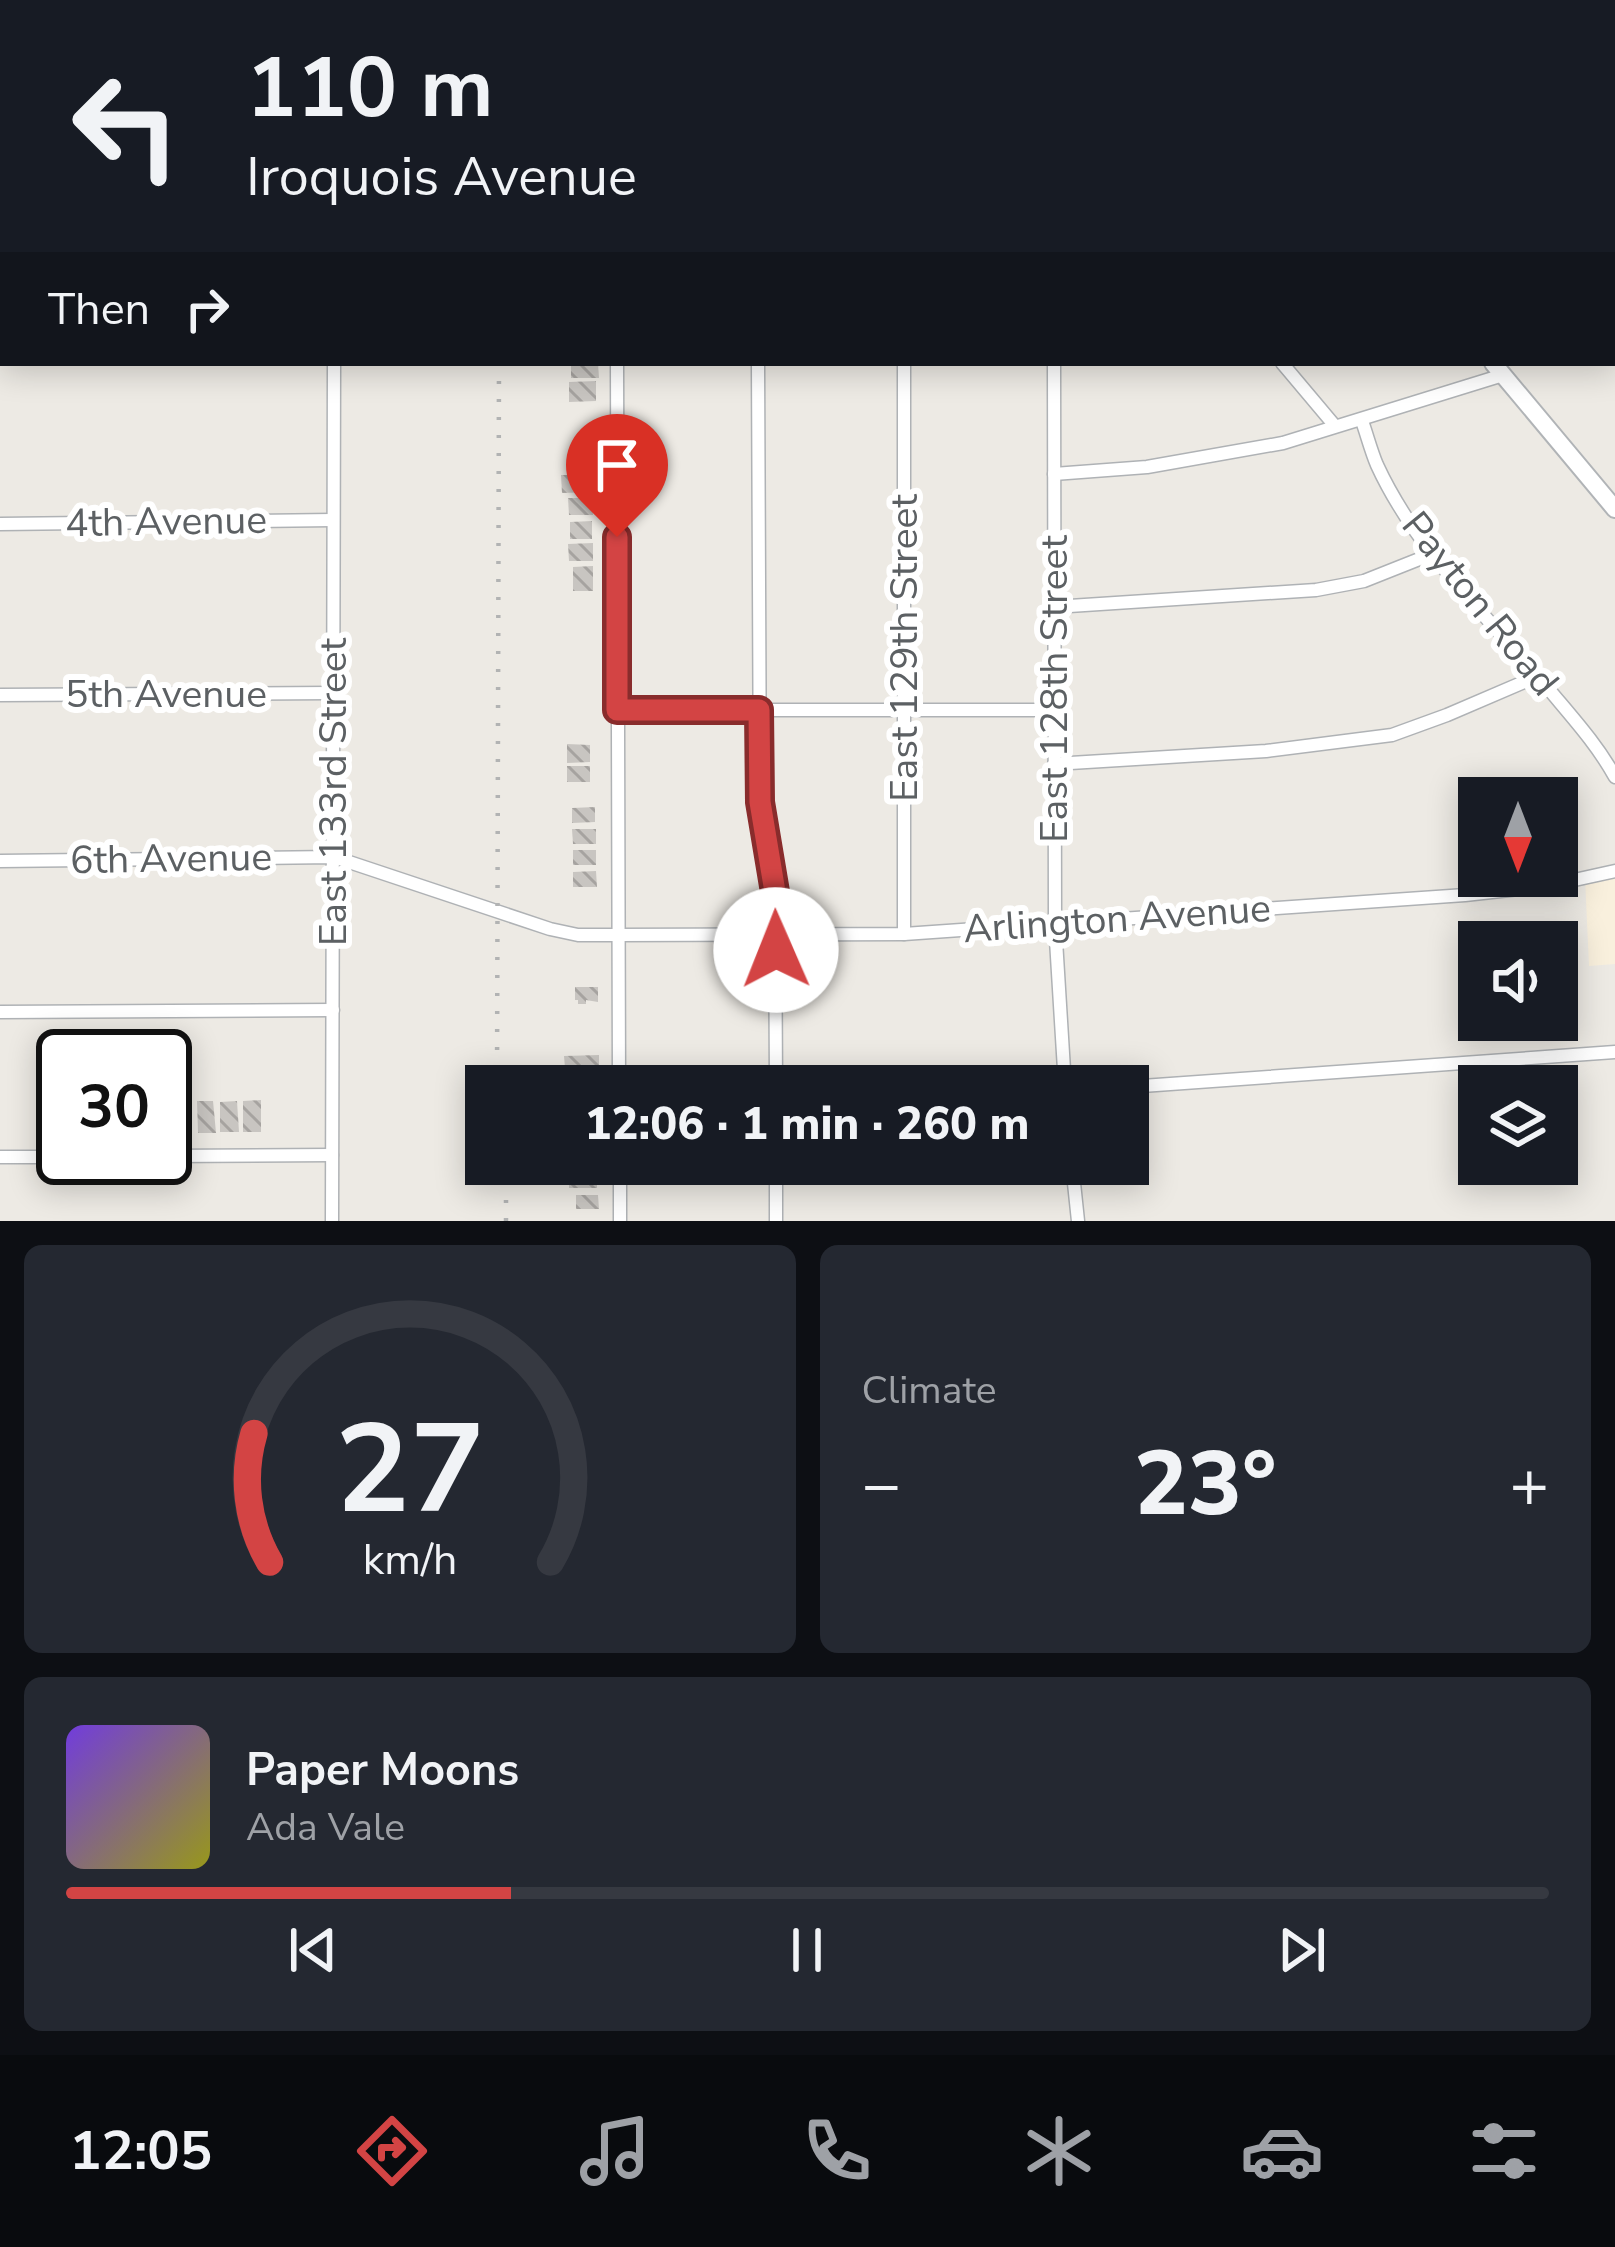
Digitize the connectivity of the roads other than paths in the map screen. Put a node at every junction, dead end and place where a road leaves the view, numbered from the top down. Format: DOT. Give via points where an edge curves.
graph roads {
  1 [pos="334,366"];
  2 [pos="617,366"];
  3 [pos="758,366"];
  4 [pos="904,366"];
  5 [pos="1054,366"];
  6 [pos="1285,366"];
  7 [pos="1498,369"];
  8 [pos="1362,421"];
  9 [pos="1335,426"];
  10 [pos="1054,474"];
  11 [pos="1615,508"];
  12 [pos="333,520"];
  13 [pos="0,524"];
  14 [pos="1432,554"];
  15 [pos="1054,608"];
  16 [pos="1538,676"];
  17 [pos="332,693"];
  18 [pos="0,695"];
  19 [pos="617,710"];
  20 [pos="759,710"];
  21 [pos="904,710"];
  22 [pos="1054,710"];
  23 [pos="1054,764"];
  24 [pos="1615,777"];
  25 [pos="334,857"];
  26 [pos="0,861"];
  27 [pos="1615,871"];
  28 [pos="1055,924"];
  29 [pos="904,934"];
  30 [pos="617,935"];
  31 [pos="776,935"];
  32 [pos="333,1010"];
  33 [pos="0,1012"];
  34 [pos="1615,1052"];
  35 [pos="619,1065"];
  36 [pos="776,1065"];
  37 [pos="1064,1065"];
  38 [pos="1149,1085"];
  39 [pos="332,1155"];
  40 [pos="192,1156"];
  41 [pos="0,1157"];
  42 [pos="36,1157"];
  43 [pos="620,1185"];
  44 [pos="776,1185"];
  45 [pos="1074,1185"];
  46 [pos="332,1221"];
  47 [pos="620,1221"];
  48 [pos="776,1221"];
  49 [pos="1078,1221"];
  1 -- 12 [label="street, East 133rd Street"];
  2 -- 19 [label="street"];
  3 -- 20 [label="street"];
  4 -- 21 [label="street, East 129th Street"];
  5 -- 10 [label="street, East 128th Street"];
  6 -- 9 [label="street"];
  7 -- 8 [label="street"];
  7 -- 11 [label="street"];
  8 -- 9 [label="street"];
  8 -- 14 [label="street, Payton Road" via="1377,464"];
  9 -- 10 [label="street" via="1148,467"];
  10 -- 15 [label="street, East 128th Street"];
  12 -- 13 [label="street, 4th Avenue"];
  12 -- 17 [label="street, East 133rd Street"];
  14 -- 15 [label="street" via="1316,590"];
  14 -- 16 [label="street, Payton Road"];
  15 -- 22 [label="street, East 128th Street"];
  16 -- 23 [label="street" via="1392,735"];
  16 -- 24 [label="street, Payton Road"];
  17 -- 18 [label="street, 5th Avenue"];
  17 -- 25 [label="street, East 133rd Street"];
  19 -- 20 [label="street"];
  19 -- 30 [label="street"];
  20 -- 21 [label="street"];
  20 -- 31 [label="street"];
  21 -- 22 [label="street"];
  21 -- 29 [label="street, East 129th Street"];
  22 -- 23 [label="street, East 128th Street"];
  23 -- 28 [label="street, East 128th Street"];
  25 -- 26 [label="street, 6th Avenue"];
  25 -- 30 [label="street, 6th Avenue" via="550,929"];
  25 -- 32 [label="street, East 133rd Street"];
  27 -- 28 [label="street, Arlington Avenue" via="1465,895"];
  28 -- 29 [label="street, Arlington Avenue"];
  28 -- 37 [label="street, East 128th Street"];
  29 -- 31 [label="street, Arlington Avenue"];
  30 -- 31 [label="street, Arlington Avenue"];
  30 -- 35 [label="street"];
  31 -- 36 [label="street"];
  32 -- 33 [label="street"];
  32 -- 39 [label="street, East 133rd Street"];
  34 -- 38 [label="street"];
  39 -- 40 [label="street"];
  39 -- 46 [label="street, East 133rd Street"];
  41 -- 42 [label="street"];
  43 -- 47 [label="street"];
  44 -- 48 [label="street"];
  45 -- 49 [label="street"];
}
